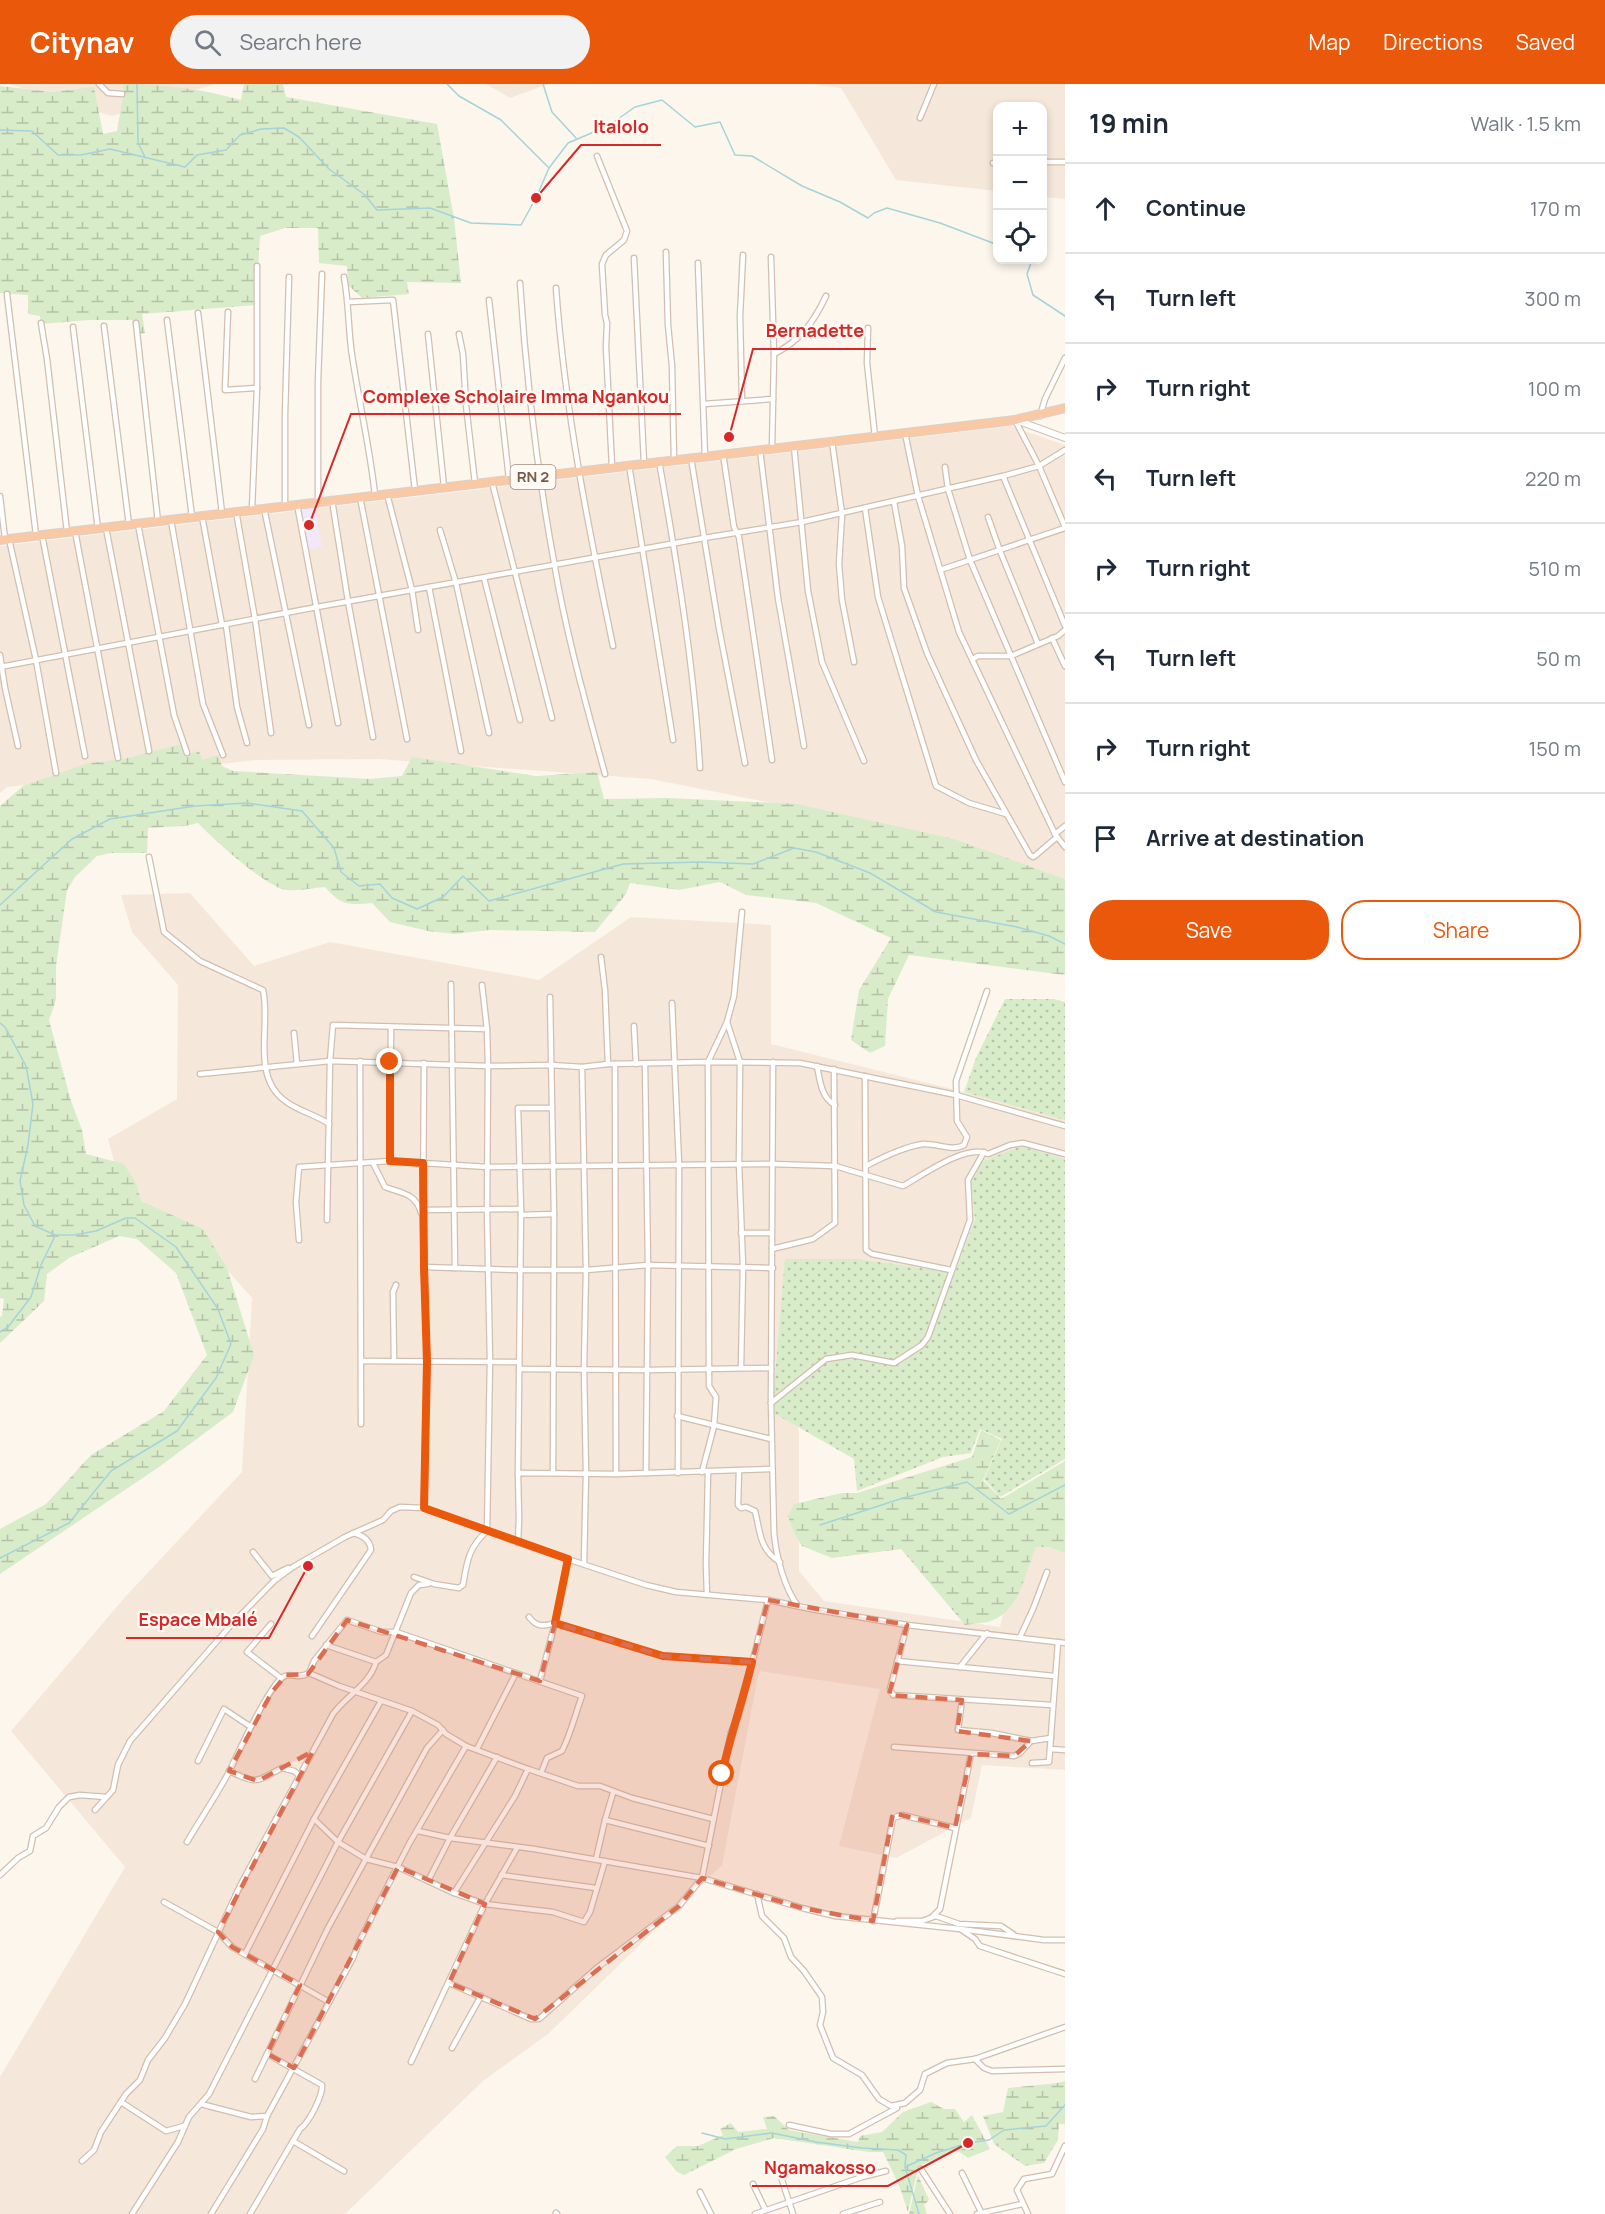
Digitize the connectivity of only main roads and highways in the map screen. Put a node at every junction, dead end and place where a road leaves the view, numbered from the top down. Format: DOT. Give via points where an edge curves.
graph roads {
  1 [pos="1065,408"];
  2 [pos="5,539"];
  1 -- 2 [label="highway, RN 2" via="1015,420"];
}
